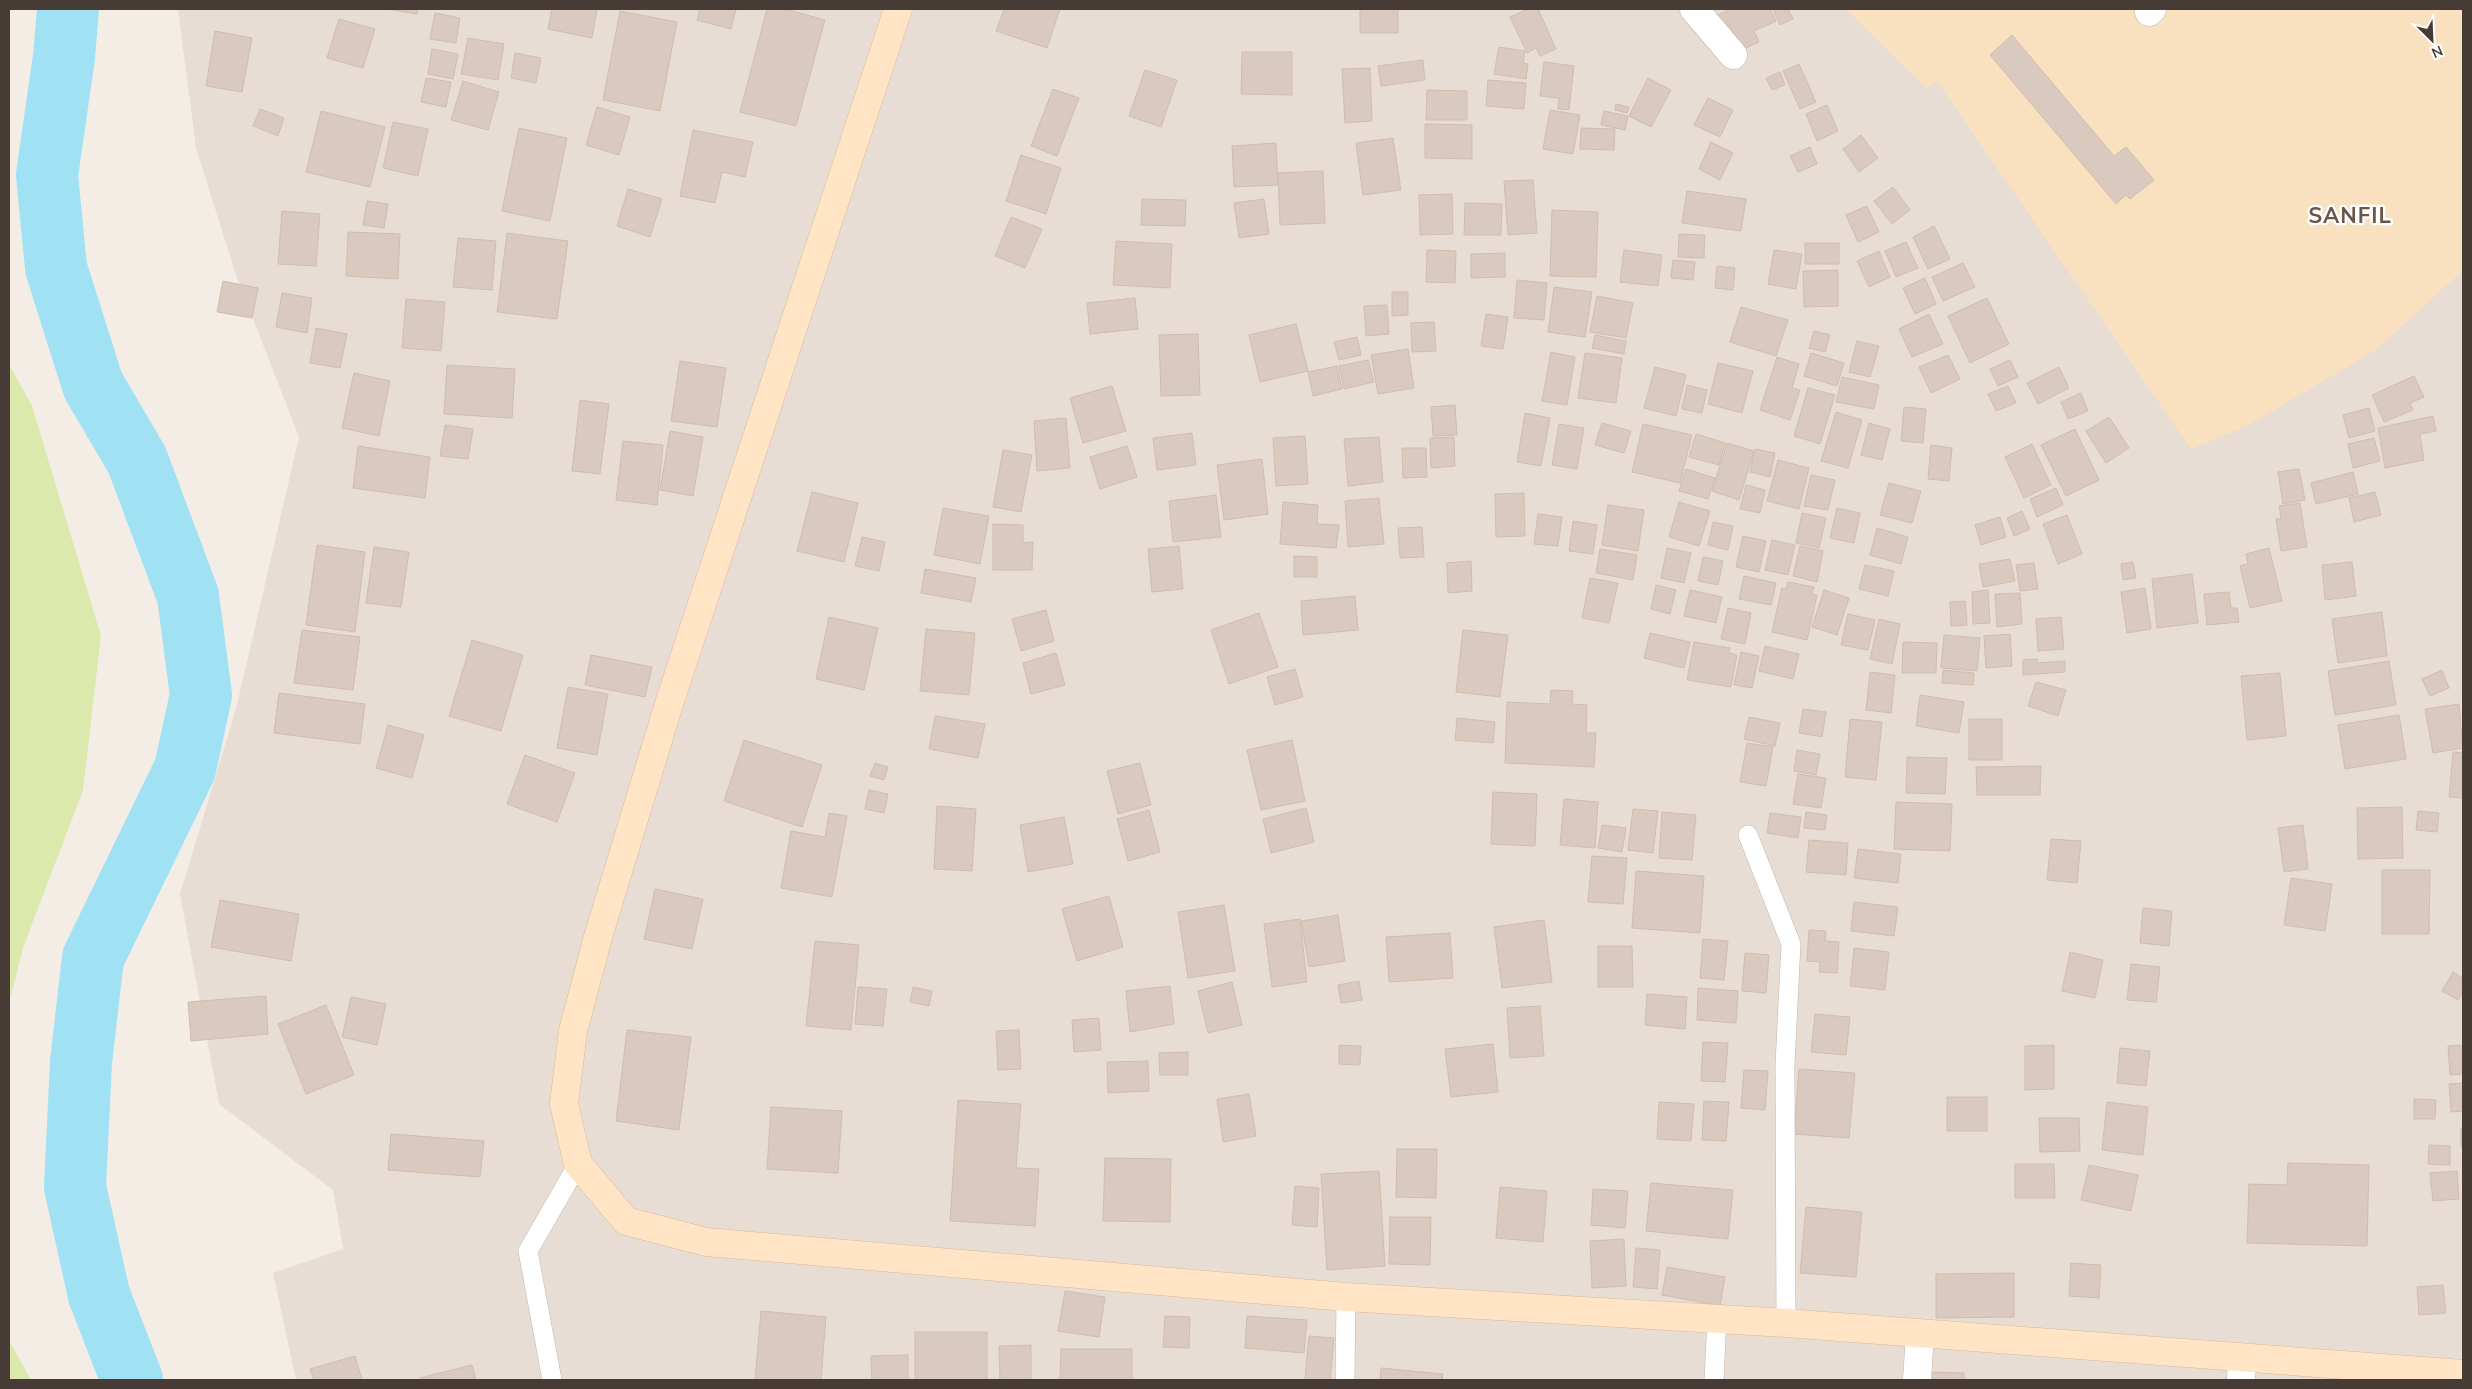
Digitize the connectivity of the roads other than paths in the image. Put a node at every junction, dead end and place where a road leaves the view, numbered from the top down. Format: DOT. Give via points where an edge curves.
graph roads {
  1 [pos="898,9"];
  2 [pos="1694,9"];
  3 [pos="1733,54"];
  4 [pos="1748,835"];
  5 [pos="578,1164"];
  6 [pos="1346,1297"];
  7 [pos="1717,1318"];
  8 [pos="1786,1323"];
  9 [pos="1920,1334"];
  10 [pos="2241,1369"];
  11 [pos="2463,1374"];
  12 [pos="552,1380"];
  13 [pos="1344,1380"];
  14 [pos="1714,1380"];
  15 [pos="1916,1380"];
  1 -- 5 [label="street" via="669,704 598,937 573,1031 564,1104"];
  2 -- 3 [label="street"];
  4 -- 8 [label="lane" via="1791,944 1785,1064"];
  5 -- 6 [label="street" via="626,1221 706,1242"];
  5 -- 12 [label="lane" via="528,1251"];
  6 -- 7 [label="street"];
  6 -- 13 [label="lane"];
  7 -- 8 [label="street"];
  7 -- 14 [label="lane"];
  8 -- 9 [label="street"];
  9 -- 10 [label="street"];
  9 -- 15 [label="street"];
  10 -- 11 [label="street"];
}
